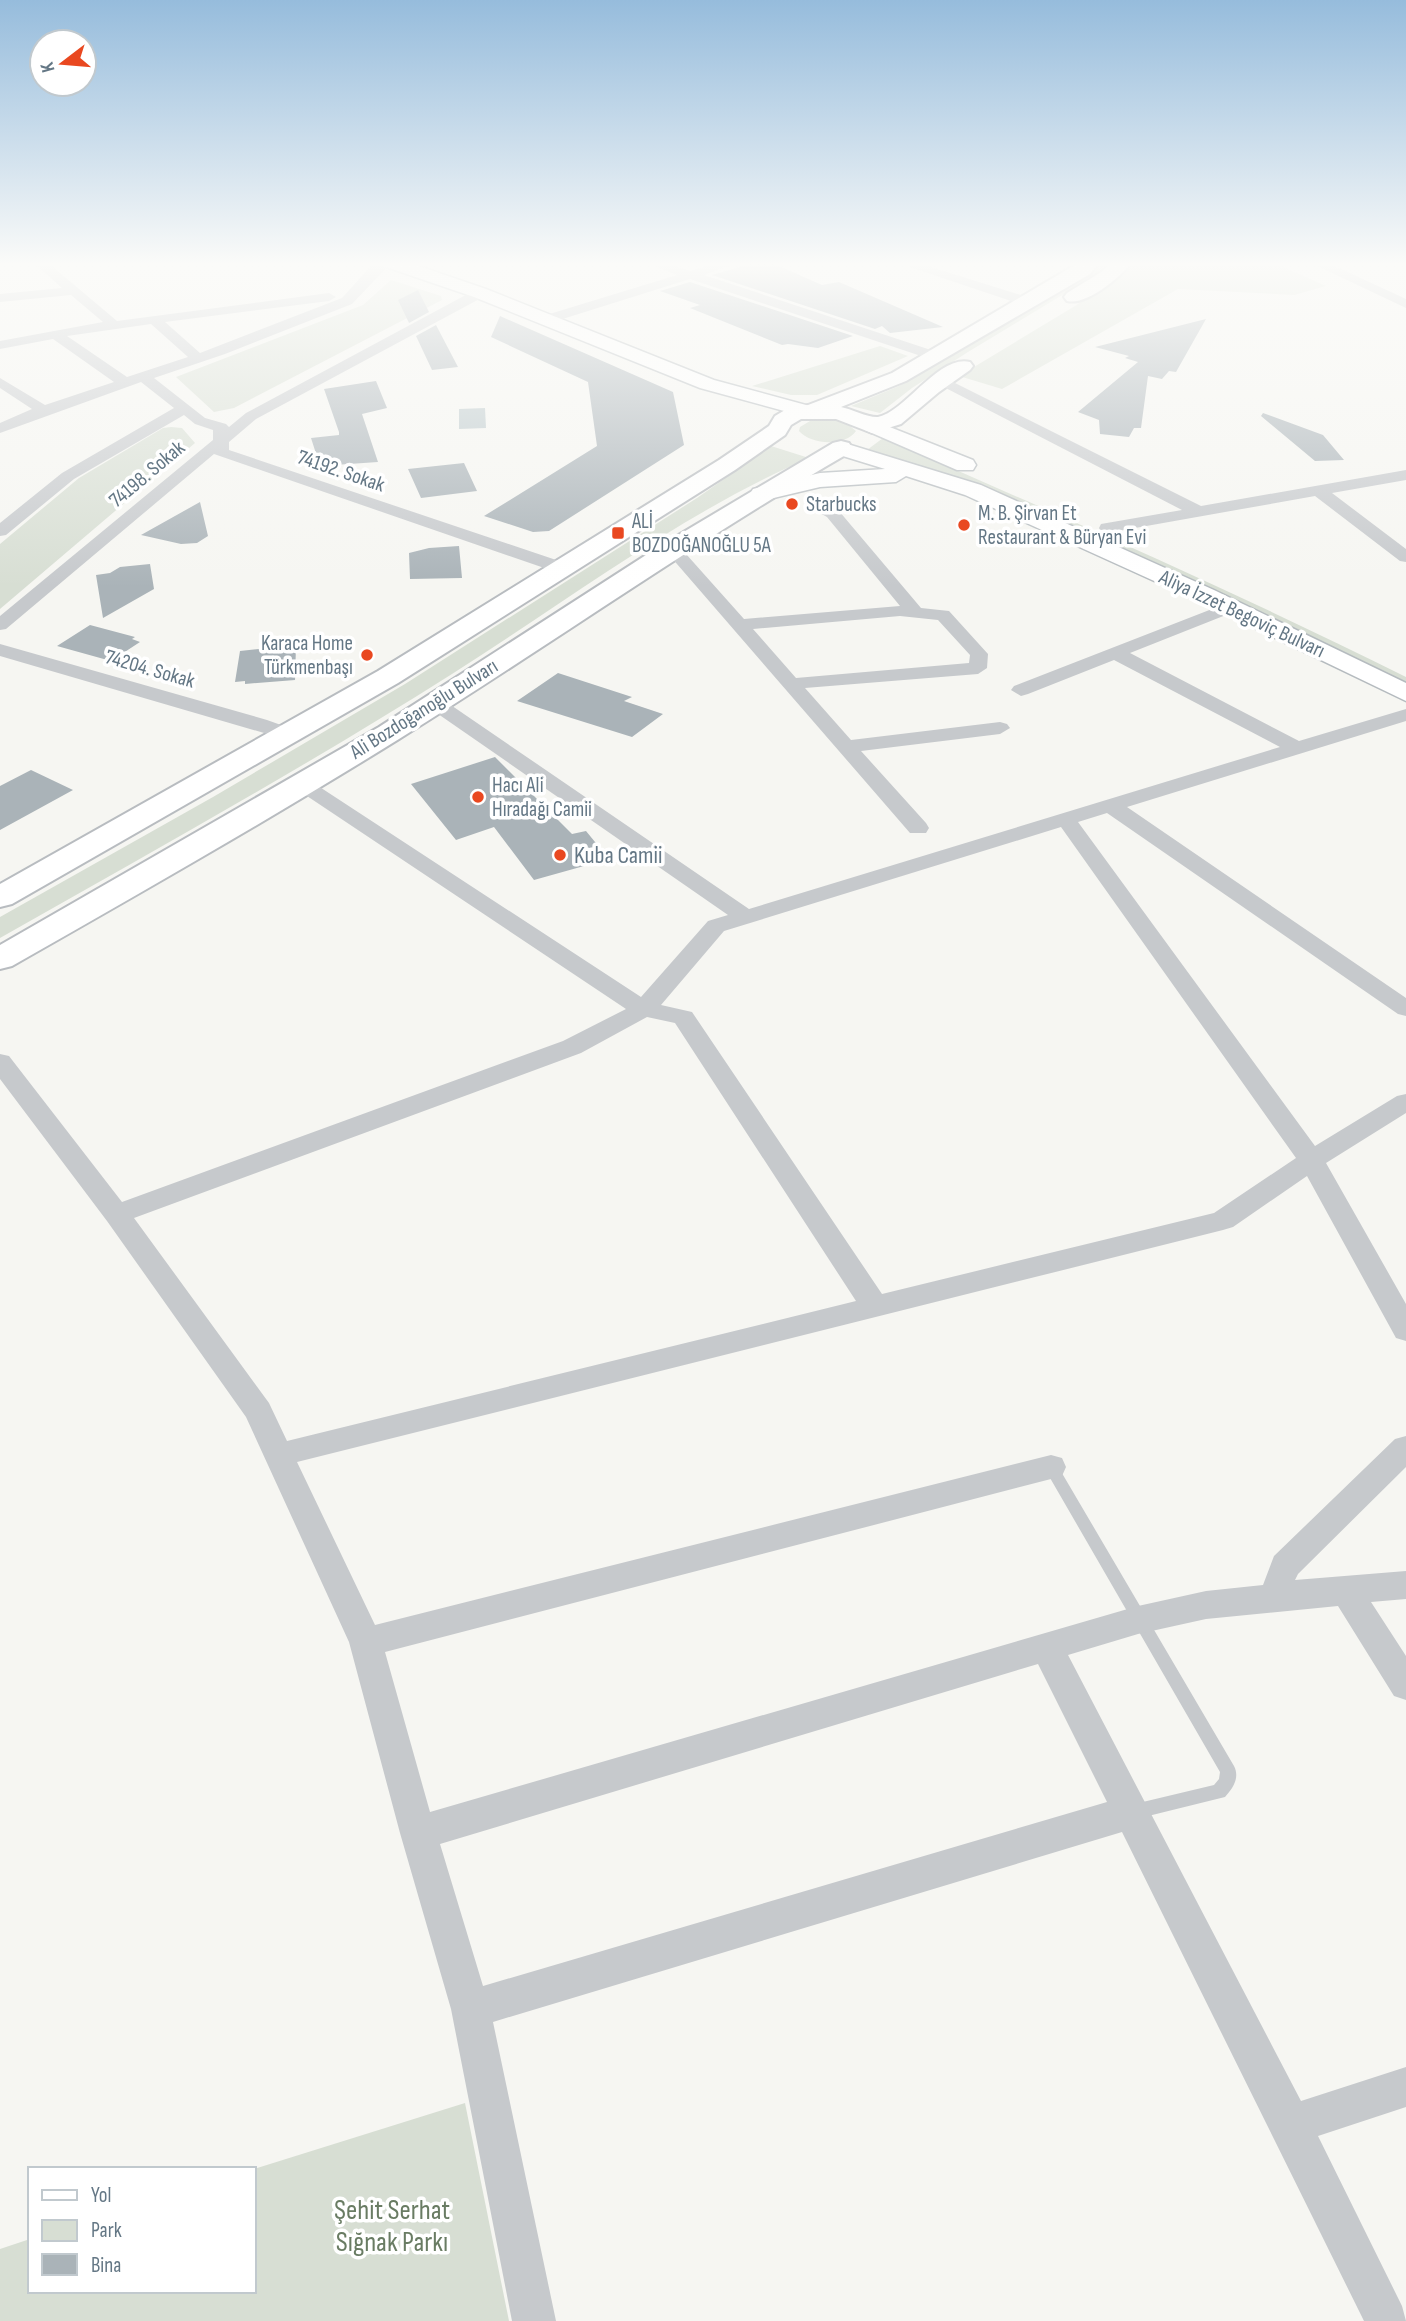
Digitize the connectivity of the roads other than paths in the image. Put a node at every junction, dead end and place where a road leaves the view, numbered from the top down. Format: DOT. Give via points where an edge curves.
graph roads {
  1 [pos="107,370"];
  2 [pos="158,370"];
  3 [pos="336,370"];
  4 [pos="674,370"];
  5 [pos="910,370"];
  6 [pos="957,370"];
  7 [pos="142,376"];
  8 [pos="941,380"];
  9 [pos="0,382"];
  10 [pos="124,382"];
  11 [pos="707,384"];
  12 [pos="184,409"];
  13 [pos="43,410"];
  14 [pos="810,411"];
  15 [pos="872,426"];
  16 [pos="0,428"];
  17 [pos="777,430"];
  18 [pos="221,439"];
  19 [pos="841,448"];
  20 [pos="1406,475"];
  21 [pos="929,476"];
  22 [pos="1319,491"];
  23 [pos="761,494"];
  24 [pos="815,506"];
  25 [pos="1199,512"];
  26 [pos="1107,528"];
  27 [pos="0,531"];
  28 [pos="672,549"];
  29 [pos="1406,557"];
  30 [pos="562,568"];
  31 [pos="1207,571"];
  32 [pos="1230,607"];
  33 [pos="915,612"];
  34 [pos="0,625"];
  35 [pos="738,625"];
  36 [pos="0,650"];
  37 [pos="1116,653"];
  38 [pos="790,684"];
  39 [pos="1021,690"];
  40 [pos="1406,694"];
  41 [pos="435,703"];
  42 [pos="1406,716"];
  43 [pos="1000,729"];
  44 [pos="288,734"];
  45 [pos="845,747"];
  46 [pos="1298,749"];
  47 [pos="302,784"];
  48 [pos="1111,806"];
  49 [pos="1066,820"];
  50 [pos="918,828"];
  51 [pos="0,897"];
  52 [pos="746,917"];
  53 [pos="0,959"];
  54 [pos="644,1009"];
  55 [pos="1406,1009"];
  56 [pos="0,1062"];
  57 [pos="1406,1102"];
  58 [pos="1311,1160"];
  59 [pos="117,1214"];
  60 [pos="876,1306"];
  61 [pos="1406,1330"];
  62 [pos="1406,1448"];
  63 [pos="278,1455"];
  64 [pos="1051,1467"];
  65 [pos="1406,1585"];
  66 [pos="1346,1591"];
  67 [pos="1279,1598"];
  68 [pos="1138,1620"];
  69 [pos="366,1642"];
  70 [pos="1046,1646"];
  71 [pos="1406,1685"];
  72 [pos="1132,1812"];
  73 [pos="418,1833"];
  74 [pos="471,2009"];
  75 [pos="1406,2087"];
  76 [pos="1291,2125"];
  77 [pos="534,2321"];
  78 [pos="1387,2321"];
  1 -- 10 [label="street"];
  2 -- 7 [label="street"];
  3 -- 18 [label="street, 74198. Sokak" via="251,416"];
  4 -- 11 [label="main road"];
  5 -- 14 [label="main road"];
  6 -- 8 [label="main road"];
  7 -- 10 [label="street"];
  7 -- 12 [label="street, 74192. Sokak"];
  8 -- 15 [label="main road" via="893,419"];
  8 -- 25 [label="street"];
  9 -- 13 [label="street"];
  10 -- 13 [label="street"];
  11 -- 14 [label="main road"];
  11 -- 17 [label="main road"];
  12 -- 18 [label="street, 74192. Sokak" via="200,421 221,427"];
  12 -- 27 [label="street" via="68,476"];
  13 -- 16 [label="street"];
  14 -- 15 [label="main road" via="847,413"];
  14 -- 17 [label="main road, Ali Bozdoğanoğlu Bulvarı" via="786,418"];
  15 -- 19 [label="main road, Ali Bozdoğanoğlu Bulvarı" via="870,438"];
  15 -- 26 [label="main road, Aliya İzzet Begoviç Bulvarı"];
  17 -- 19 [label="main road" via="800,446"];
  17 -- 30 [label="main road, Ali Bozdoğanoğlu Bulvarı"];
  18 -- 30 [label="street, 74192. Sokak" via="221,453"];
  18 -- 34 [label="street, 74198. Sokak"];
  19 -- 21 [label="main road, Aliya İzzet Begoviç Bulvarı"];
  19 -- 23 [label="main road, Ali Bozdoğanoğlu Bulvarı"];
  20 -- 22 [label="street"];
  21 -- 23 [label="main road" via="878,474 820,480"];
  21 -- 32 [label="main road, Aliya İzzet Begoviç Bulvarı" via="973,490"];
  22 -- 25 [label="street"];
  22 -- 29 [label="street"];
  23 -- 28 [label="main road, Ali Bozdoğanoğlu Bulvarı"];
  24 -- 33 [label="street" via="833,514"];
  25 -- 26 [label="street"];
  26 -- 31 [label="main road, Aliya İzzet Begoviç Bulvarı"];
  28 -- 35 [label="street"];
  28 -- 41 [label="main road, Ali Bozdoğanoğlu Bulvarı"];
  30 -- 44 [label="main road, Ali Bozdoğanoğlu Bulvarı"];
  32 -- 37 [label="street"];
  32 -- 40 [label="main road, Aliya İzzet Begoviç Bulvarı"];
  33 -- 35 [label="street"];
  33 -- 38 [label="street" via="943,615 979,654 978,668"];
  35 -- 38 [label="street"];
  36 -- 44 [label="street, 74204. Sokak"];
  37 -- 39 [label="street"];
  37 -- 46 [label="street"];
  38 -- 45 [label="street"];
  41 -- 47 [label="main road, Ali Bozdoğanoğlu Bulvarı"];
  41 -- 52 [label="street"];
  42 -- 46 [label="street"];
  43 -- 45 [label="street"];
  44 -- 51 [label="main road, Ali Bozdoğanoğlu Bulvarı"];
  45 -- 50 [label="street"];
  46 -- 48 [label="street"];
  47 -- 53 [label="main road, Ali Bozdoğanoğlu Bulvarı"];
  47 -- 54 [label="street"];
  48 -- 49 [label="street"];
  48 -- 55 [label="street"];
  49 -- 52 [label="street"];
  49 -- 58 [label="street"];
  52 -- 54 [label="street" via="716,926"];
  54 -- 59 [label="street" via="572,1047"];
  54 -- 60 [label="street" via="683,1017"];
  56 -- 59 [label="street"];
  57 -- 58 [label="street"];
  58 -- 60 [label="street" via="1223,1220"];
  58 -- 61 [label="street"];
  59 -- 63 [label="street" via="258,1411"];
  60 -- 63 [label="street"];
  62 -- 67 [label="street" via="1285,1566"];
  63 -- 69 [label="street"];
  64 -- 68 [label="lane"];
  64 -- 69 [label="street"];
  65 -- 66 [label="street"];
  66 -- 67 [label="street"];
  66 -- 71 [label="street"];
  67 -- 68 [label="street" via="1206,1605"];
  68 -- 70 [label="street"];
  68 -- 72 [label="lane" via="1228,1771 1219,1792"];
  69 -- 73 [label="street"];
  70 -- 72 [label="street"];
  70 -- 73 [label="street"];
  72 -- 74 [label="street"];
  72 -- 76 [label="street"];
  73 -- 74 [label="street"];
  74 -- 77 [label="street"];
  75 -- 76 [label="street"];
  76 -- 78 [label="street"];
}
